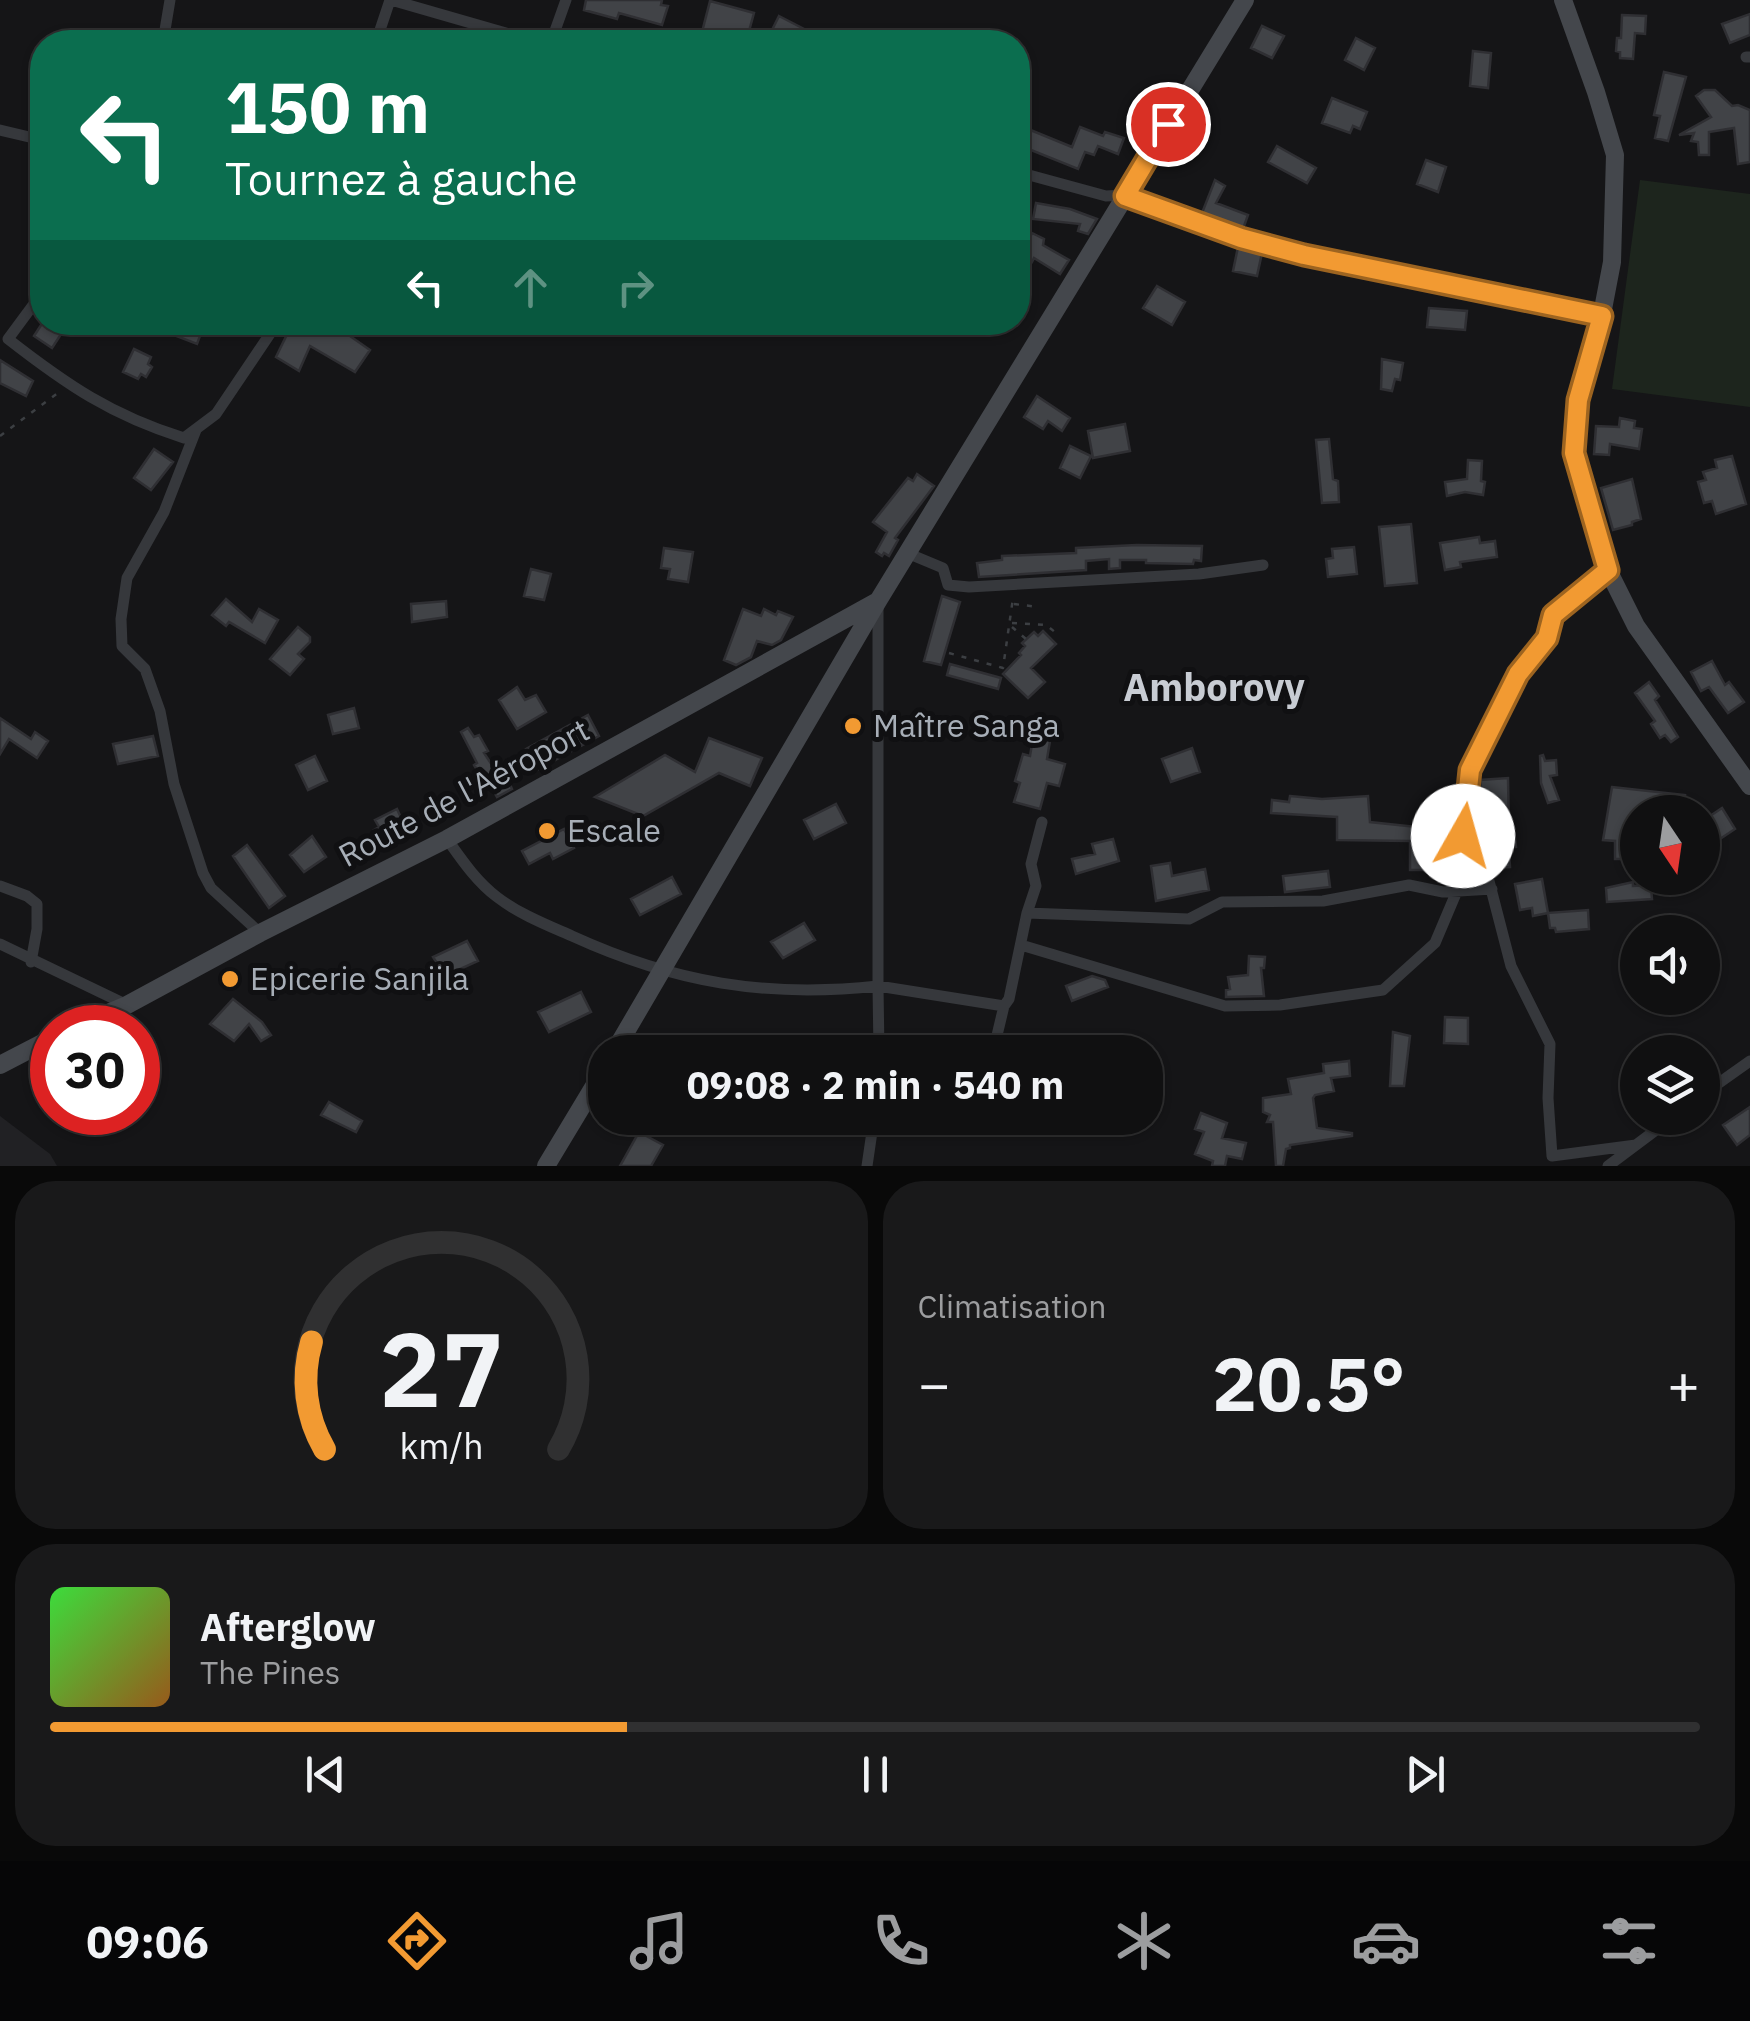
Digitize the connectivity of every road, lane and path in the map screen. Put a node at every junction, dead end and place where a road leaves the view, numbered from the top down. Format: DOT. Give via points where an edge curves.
graph roads {
  1 [pos="170,0"];
  2 [pos="391,0"];
  3 [pos="566,0"];
  4 [pos="1245,0"];
  5 [pos="1563,0"];
  6 [pos="165,30"];
  7 [pos="380,30"];
  8 [pos="495,30"];
  9 [pos="555,30"];
  10 [pos="0,130"];
  11 [pos="30,137"];
  12 [pos="1030,175"];
  13 [pos="1125,196"];
  14 [pos="30,310"];
  15 [pos="1602,316"];
  16 [pos="269,335"];
  17 [pos="68,386"];
  18 [pos="196,430"];
  19 [pos="0,436"];
  20 [pos="907,554"];
  21 [pos="1263,564"];
  22 [pos="1608,570"];
  23 [pos="1014,586"];
  24 [pos="878,601"];
  25 [pos="1012,604"];
  26 [pos="1038,607"];
  27 [pos="1011,624"];
  28 [pos="1060,636"];
  29 [pos="1026,640"];
  30 [pos="948,653"];
  31 [pos="992,665"];
  32 [pos="990,675"];
  33 [pos="1750,786"];
  34 [pos="1042,822"];
  35 [pos="448,839"];
  36 [pos="0,886"];
  37 [pos="1492,889"];
  38 [pos="1457,891"];
  39 [pos="1027,912"];
  40 [pos="260,933"];
  41 [pos="0,944"];
  42 [pos="1021,945"];
  43 [pos="31,962"];
  44 [pos="664,972"];
  45 [pos="878,986"];
  46 [pos="124,1005"];
  47 [pos="128,1005"];
  48 [pos="1004,1006"];
  49 [pos="625,1035"];
  50 [pos="878,1035"];
  51 [pos="997,1035"];
  52 [pos="30,1049"];
  53 [pos="1750,1061"];
  54 [pos="0,1065"];
  55 [pos="1720,1082"];
  56 [pos="588,1096"];
  57 [pos="871,1135"];
  58 [pos="1649,1135"];
  59 [pos="1636,1145"];
  60 [pos="546,1166"];
  61 [pos="866,1166"];
  62 [pos="1608,1166"];
  1 -- 6 [label="street"];
  2 -- 7 [label="street"];
  2 -- 8 [label="street"];
  3 -- 9 [label="street"];
  4 -- 13 [label="main road, Route de l'Aéroport"];
  5 -- 15 [label="main road" via="1614,155 1612,262"];
  10 -- 11 [label="street"];
  12 -- 13 [label="street"];
  13 -- 15 [label="street" via="1304,255"];
  13 -- 20 [label="main road, Route de l'Aéroport"];
  14 -- 17 [label="street" via="8,339"];
  15 -- 22 [label="main road" via="1578,400 1574,453"];
  16 -- 18 [label="street" via="216,414"];
  17 -- 18 [label="street" via="136,422 184,438"];
  17 -- 19 [label="path"];
  18 -- 40 [label="street" via="164,512 127,578 122,646 145,669 174,784 211,888"];
  20 -- 23 [label="street" via="943,568 948,585"];
  20 -- 24 [label="main road, Route de l'Aéroport"];
  21 -- 23 [label="street"];
  22 -- 33 [label="main road" via="1636,626"];
  22 -- 37 [label="street" via="1553,615 1547,638 1518,674 1470,770 1460,861"];
  23 -- 25 [label="path"];
  24 -- 35 [label="main road, Route de l'Aéroport"];
  24 -- 44 [label="main road, Route de l'Aéroport"];
  24 -- 45 [label="street"];
  25 -- 26 [label="path"];
  25 -- 27 [label="path"];
  27 -- 28 [label="path" via="1046,625"];
  27 -- 29 [label="path"];
  27 -- 31 [label="path" via="1008,662"];
  30 -- 31 [label="path"];
  31 -- 32 [label="path"];
  34 -- 39 [label="street"];
  35 -- 40 [label="main road, Route de l'Aéroport"];
  35 -- 44 [label="street" via="499,899"];
  36 -- 43 [label="street" via="37,904"];
  37 -- 38 [label="street"];
  37 -- 59 [label="street" via="1511,966 1550,1044 1552,1156"];
  38 -- 39 [label="street" via="1409,886 1323,901 1222,902 1189,919"];
  38 -- 42 [label="street" via="1435,944 1383,990 1280,1005 1226,1006"];
  39 -- 42 [label="street"];
  40 -- 47 [label="main road, Route de l'Aéroport"];
  41 -- 43 [label="street"];
  42 -- 48 [label="street"];
  43 -- 46 [label="street"];
  44 -- 45 [label="street" via="750,990"];
  44 -- 49 [label="main road, Route de l'Aéroport"];
  45 -- 48 [label="street"];
  45 -- 50 [label="street"];
  48 -- 51 [label="street"];
  52 -- 54 [label="main road"];
  53 -- 55 [label="street"];
  56 -- 60 [label="main road"];
  57 -- 61 [label="street"];
  58 -- 59 [label="street"];
  59 -- 62 [label="street"];
}
